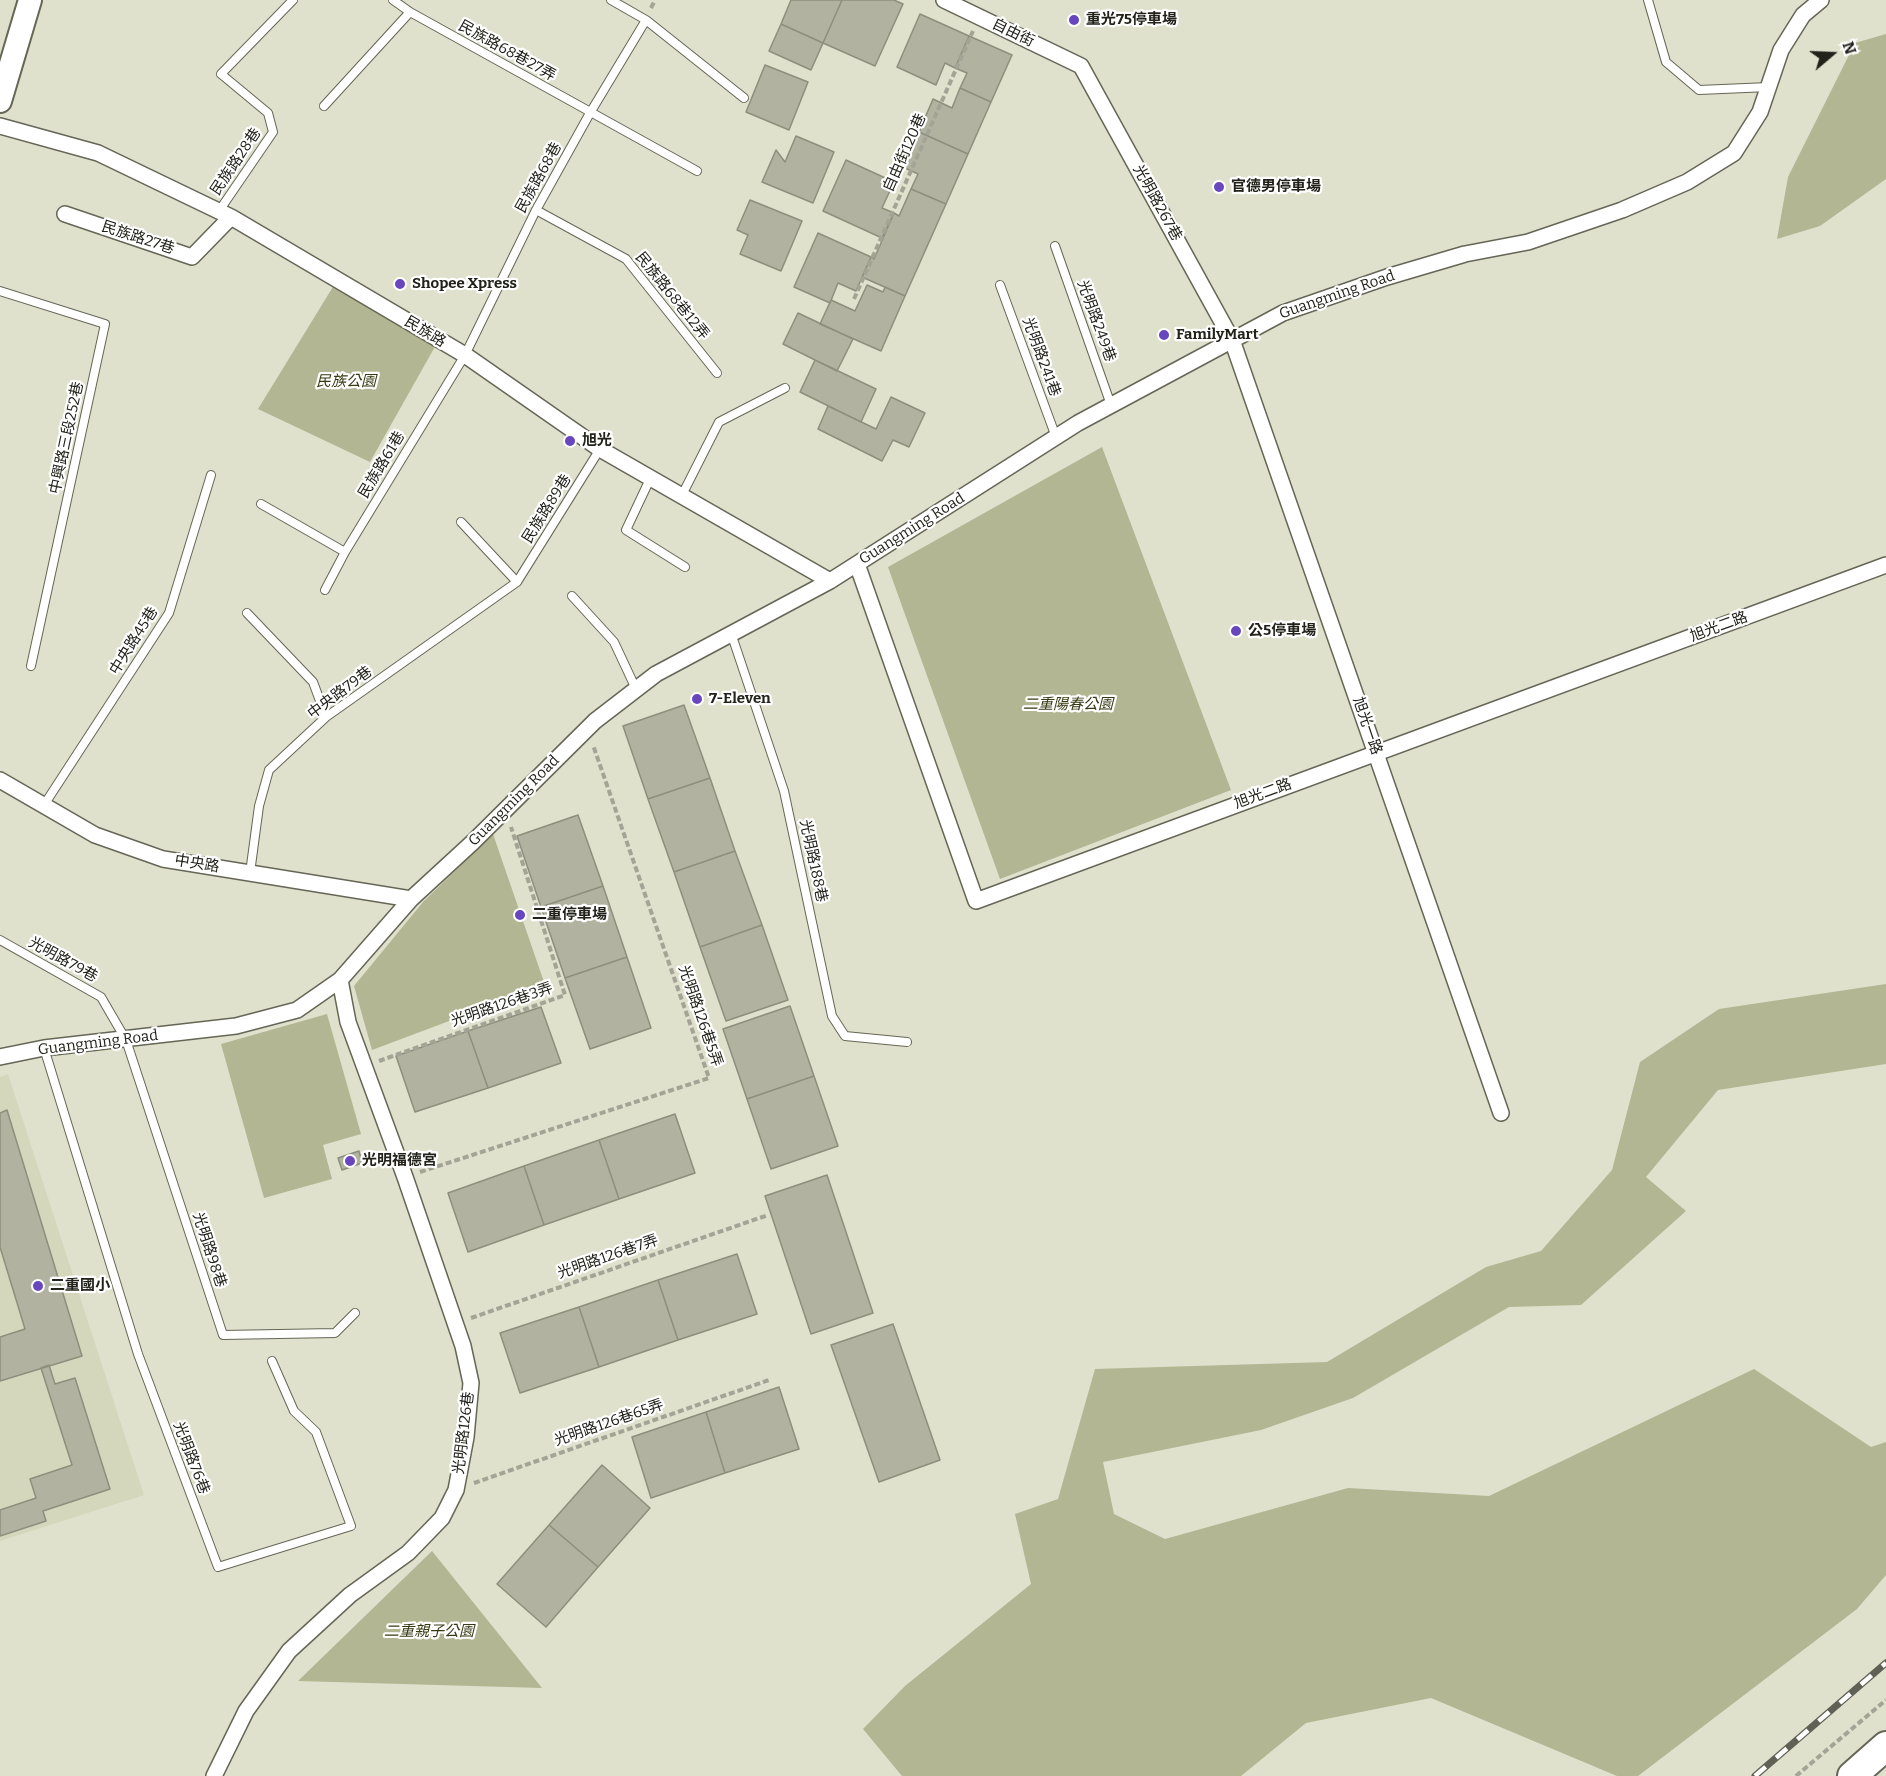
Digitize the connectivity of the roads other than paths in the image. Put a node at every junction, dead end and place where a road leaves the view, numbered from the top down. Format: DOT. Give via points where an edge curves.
graph roads {
  1 [pos="30,0"];
  2 [pos="293,0"];
  3 [pos="393,0"];
  4 [pos="611,0"];
  5 [pos="944,0"];
  6 [pos="1648,0"];
  7 [pos="1821,0"];
  8 [pos="410,12"];
  9 [pos="646,20"];
  10 [pos="1081,66"];
  11 [pos="1769,87"];
  12 [pos="744,98"];
  13 [pos="0,101"];
  14 [pos="324,106"];
  15 [pos="590,113"];
  16 [pos="0,126"];
  17 [pos="697,171"];
  18 [pos="536,210"];
  19 [pos="65,214"];
  20 [pos="225,214"];
  21 [pos="1055,246"];
  22 [pos="1000,285"];
  23 [pos="0,291"];
  24 [pos="1232,340"];
  25 [pos="465,355"];
  26 [pos="717,373"];
  27 [pos="786,388"];
  28 [pos="1111,405"];
  29 [pos="1056,438"];
  30 [pos="600,449"];
  31 [pos="211,475"];
  32 [pos="650,479"];
  33 [pos="681,496"];
  34 [pos="261,504"];
  35 [pos="461,522"];
  36 [pos="345,552"];
  37 [pos="857,564"];
  38 [pos="1886,565"];
  39 [pos="685,567"];
  40 [pos="830,581"];
  41 [pos="517,582"];
  42 [pos="326,590"];
  43 [pos="572,596"];
  44 [pos="247,613"];
  45 [pos="730,633"];
  46 [pos="30,666"];
  47 [pos="636,689"];
  48 [pos="326,717"];
  49 [pos="1376,753"];
  50 [pos="0,780"];
  51 [pos="44,806"];
  52 [pos="250,873"];
  53 [pos="411,899"];
  54 [pos="0,940"];
  55 [pos="340,980"];
  56 [pos="126,1040"];
  57 [pos="907,1042"];
  58 [pos="44,1048"];
  59 [pos="0,1057"];
  60 [pos="1502,1113"];
  61 [pos="355,1313"];
  62 [pos="272,1361"];
  63 [pos="1886,1746"];
  64 [pos="214,1776"];
  65 [pos="1852,1776"];
  1 -- 13 [label="main road"];
  2 -- 20 [label="lane, 民族路28巷" via="221,74 268,113 273,132"];
  3 -- 8 [label="lane, 民族路68巷27弄"];
  4 -- 9 [label="lane"];
  5 -- 10 [label="street, 自由街"];
  6 -- 11 [label="lane" via="1666,62 1699,90"];
  7 -- 11 [label="street, Guangming Road" via="1803,15 1781,50"];
  8 -- 14 [label="lane"];
  8 -- 15 [label="lane, 民族路68巷27弄"];
  9 -- 12 [label="lane"];
  9 -- 15 [label="lane, 民族路68巷"];
  10 -- 24 [label="street, 光明路267巷"];
  11 -- 24 [label="street, Guangming Road" via="1760,112 1734,153 1687,182 1622,210 1528,242 1454,257 1282,313"];
  15 -- 17 [label="lane, 民族路68巷27弄"];
  15 -- 18 [label="lane, 民族路68巷"];
  16 -- 20 [label="street, 民族路" via="98,153"];
  18 -- 25 [label="lane, 民族路68巷"];
  18 -- 26 [label="lane, 民族路68巷12弄" via="626,259"];
  19 -- 20 [label="street, 民族路27巷" via="192,256"];
  20 -- 25 [label="street, 民族路"];
  21 -- 28 [label="lane, 光明路249巷"];
  22 -- 29 [label="lane, 光明路241巷"];
  23 -- 46 [label="lane, 中興路三段252巷" via="105,324"];
  24 -- 28 [label="street, Guangming Road"];
  24 -- 49 [label="street, 旭光一路"];
  25 -- 30 [label="street, 民族路"];
  25 -- 36 [label="lane, 民族路61巷"];
  27 -- 33 [label="lane" via="719,422"];
  28 -- 29 [label="street, Guangming Road"];
  29 -- 37 [label="street, Guangming Road"];
  30 -- 32 [label="street, 民族路"];
  30 -- 41 [label="lane, 民族路89巷"];
  31 -- 51 [label="lane, 中央路45巷" via="169,613"];
  32 -- 33 [label="street, 民族路"];
  32 -- 39 [label="lane" via="626,530"];
  33 -- 40 [label="street, 民族路"];
  34 -- 36 [label="lane"];
  35 -- 41 [label="lane"];
  36 -- 42 [label="lane, 民族路61巷"];
  37 -- 40 [label="street, Guangming Road"];
  37 -- 49 [label="street, 旭光二路" via="975,900"];
  38 -- 49 [label="street, 旭光二路"];
  40 -- 45 [label="street, Guangming Road"];
  41 -- 48 [label="lane, 中央路79巷"];
  43 -- 47 [label="lane" via="614,642"];
  44 -- 48 [label="lane" via="313,682"];
  45 -- 47 [label="street, Guangming Road"];
  45 -- 57 [label="lane, 光明路188巷" via="784,791 832,1016 845,1036"];
  47 -- 53 [label="street, Guangming Road" via="587,728"];
  48 -- 52 [label="lane, 中央路79巷" via="269,770"];
  49 -- 60 [label="street, 旭光一路"];
  50 -- 51 [label="street, 中央路"];
  51 -- 52 [label="street, 中央路" via="95,835 163,859"];
  52 -- 53 [label="street, 中央路"];
  53 -- 55 [label="street, Guangming Road"];
  54 -- 56 [label="lane, 光明路79巷" via="101,997"];
  55 -- 56 [label="street, Guangming Road" via="287,1013 236,1026"];
  55 -- 64 [label="street, 光明路126巷" via="348,1022 456,1323 471,1383 466,1437 456,1490 442,1518 408,1553 350,1595 289,1651 246,1711"];
  56 -- 58 [label="street, Guangming Road"];
  56 -- 61 [label="lane, 光明路98巷" via="223,1335 335,1333"];
  58 -- 59 [label="street, Guangming Road"];
  58 -- 62 [label="lane, 光明路76巷" via="138,1354 218,1567 351,1526 316,1432 294,1412"];
  63 -- 65 [label="highway"];
}
